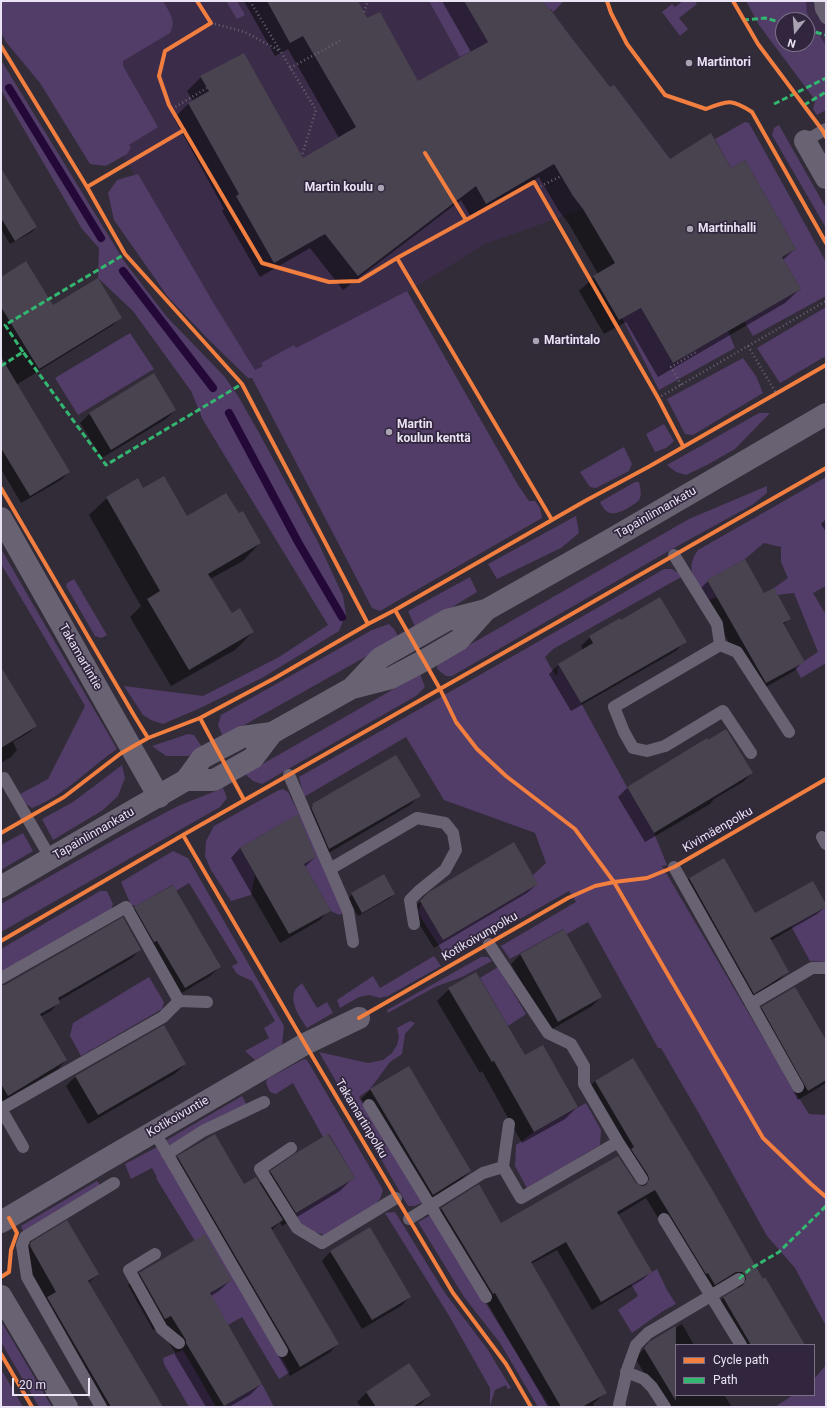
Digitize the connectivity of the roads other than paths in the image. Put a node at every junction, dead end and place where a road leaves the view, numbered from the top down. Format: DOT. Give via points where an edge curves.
graph roads {
  1 [pos="826,129"];
  2 [pos="805,141"];
  3 [pos="826,178"];
  4 [pos="826,414"];
  5 [pos="1,518"];
  6 [pos="674,555"];
  7 [pos="720,645"];
  8 [pos="789,732"];
  9 [pos="751,753"];
  10 [pos="289,775"];
  11 [pos="4,778"];
  12 [pos="159,796"];
  13 [pos="51,859"];
  14 [pos="674,867"];
  15 [pos="330,869"];
  16 [pos="1,888"];
  17 [pos="414,924"];
  18 [pos="353,942"];
  19 [pos="489,944"];
  20 [pos="826,968"];
  21 [pos="1,978"];
  22 [pos="179,1001"];
  23 [pos="207,1002"];
  24 [pos="752,1004"];
  25 [pos="359,1018"];
  26 [pos="798,1087"];
  27 [pos="264,1102"];
  28 [pos="369,1105"];
  29 [pos="510,1124"];
  30 [pos="154,1131"];
  31 [pos="618,1142"];
  32 [pos="23,1147"];
  33 [pos="291,1148"];
  34 [pos="167,1154"];
  35 [pos="503,1167"];
  36 [pos="642,1179"];
  37 [pos="114,1183"];
  38 [pos="396,1198"];
  39 [pos="431,1206"];
  40 [pos="409,1219"];
  41 [pos="664,1219"];
  42 [pos="1,1222"];
  43 [pos="155,1254"];
  44 [pos="740,1279"];
  45 [pos="1,1296"];
  46 [pos="711,1296"];
  47 [pos="486,1297"];
  48 [pos="179,1343"];
  49 [pos="740,1344"];
  50 [pos="282,1351"];
  51 [pos="626,1372"];
  52 [pos="67,1407"];
  53 [pos="101,1407"];
  54 [pos="620,1407"];
  55 [pos="665,1407"];
  1 -- 2 [label="lane"];
  2 -- 3 [label="street"];
  4 -- 12 [label="street, Tapainlinnankatu" via="486,610 447,620 386,654 352,688 272,733 242,737 202,758 186,780"];
  5 -- 12 [label="street, Takamartintie"];
  6 -- 7 [label="lane" via="717,624"];
  7 -- 8 [label="lane" via="737,652"];
  7 -- 9 [label="lane" via="614,707 633,748 647,751 665,746 723,712"];
  10 -- 15 [label="lane"];
  11 -- 13 [label="lane"];
  12 -- 13 [label="street, Tapainlinnankatu"];
  13 -- 16 [label="street, Tapainlinnankatu"];
  14 -- 24 [label="lane"];
  15 -- 17 [label="lane" via="417,818 445,823 453,833 456,850 445,870 410,900"];
  15 -- 18 [label="lane" via="348,911"];
  19 -- 31 [label="lane" via="548,1033 571,1044 584,1066 584,1084"];
  20 -- 24 [label="lane" via="812,968"];
  21 -- 22 [label="lane" via="126,907"];
  22 -- 23 [label="lane"];
  22 -- 32 [label="lane" via="163,1017 1,1109"];
  24 -- 26 [label="lane"];
  25 -- 30 [label="street, Kotikoivuntie" via="305,1044"];
  27 -- 34 [label="lane" via="203,1131"];
  28 -- 39 [label="lane"];
  29 -- 35 [label="lane"];
  30 -- 34 [label="lane"];
  30 -- 42 [label="street, Kotikoivuntie"];
  31 -- 35 [label="lane" via="521,1198"];
  31 -- 36 [label="lane"];
  33 -- 38 [label="lane" via="260,1169 297,1228 322,1243"];
  34 -- 50 [label="lane"];
  35 -- 39 [label="lane" via="483,1173"];
  37 -- 53 [label="lane" via="25,1237 22,1246 27,1277"];
  39 -- 40 [label="lane"];
  39 -- 47 [label="lane"];
  41 -- 46 [label="lane"];
  43 -- 48 [label="lane" via="129,1270 162,1329"];
  44 -- 46 [label="lane"];
  45 -- 52 [label="street"];
  46 -- 49 [label="lane"];
  46 -- 51 [label="lane" via="648,1333 636,1345"];
  51 -- 54 [label="lane"];
  51 -- 55 [label="lane" via="644,1379"];
}
